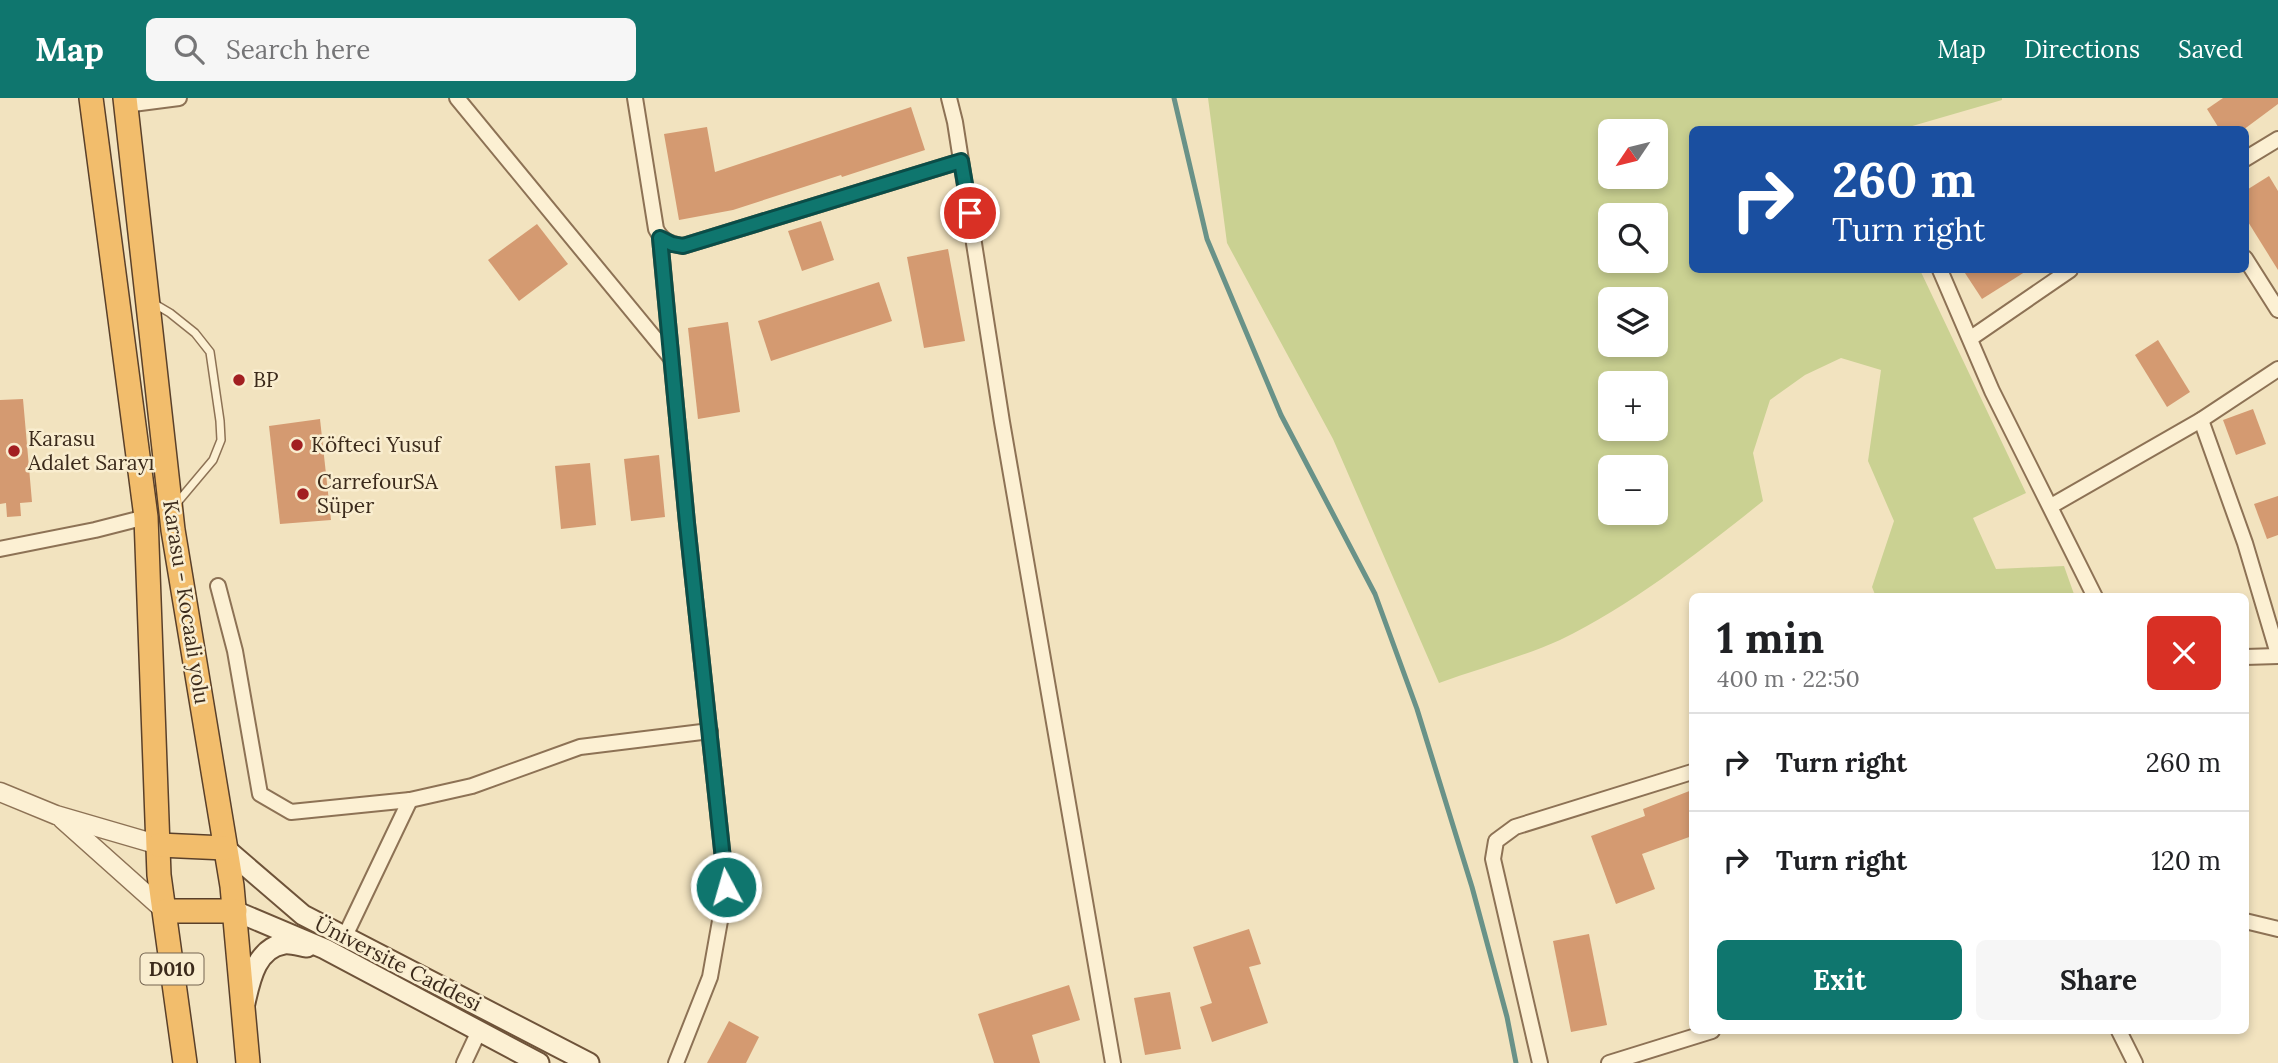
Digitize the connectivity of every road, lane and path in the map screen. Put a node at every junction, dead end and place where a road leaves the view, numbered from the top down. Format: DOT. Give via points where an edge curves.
graph roads {
  1 [pos="91,98"];
  2 [pos="179,98"];
  3 [pos="457,98"];
  4 [pos="635,98"];
  5 [pos="949,98"];
  6 [pos="125,101"];
  7 [pos="2278,139"];
  8 [pos="2249,157"];
  9 [pos="961,161"];
  10 [pos="660,238"];
  11 [pos="2249,264"];
  12 [pos="1941,273"];
  13 [pos="2066,273"];
  14 [pos="147,299"];
  15 [pos="2278,310"];
  16 [pos="1970,338"];
  17 [pos="671,358"];
  18 [pos="2278,369"];
  19 [pos="2201,420"];
  20 [pos="2051,506"];
  21 [pos="171,509"];
  22 [pos="146,517"];
  23 [pos="0,550"];
  24 [pos="219,586"];
  25 [pos="2093,593"];
  26 [pos="2278,655"];
  27 [pos="2249,657"];
  28 [pos="710,731"];
  29 [pos="1689,773"];
  30 [pos="0,792"];
  31 [pos="411,800"];
  32 [pos="56,815"];
  33 [pos="159,845"];
  34 [pos="225,848"];
  35 [pos="165,911"];
  36 [pos="235,911"];
  37 [pos="2249,922"];
  38 [pos="2278,929"];
  39 [pos="345,936"];
  40 [pos="326,949"];
  41 [pos="243,1011"];
  42 [pos="479,1031"];
  43 [pos="1703,1034"];
  44 [pos="2120,1034"];
  45 [pos="185,1063"];
  46 [pos="248,1063"];
  47 [pos="464,1063"];
  48 [pos="539,1063"];
  49 [pos="589,1063"];
  50 [pos="676,1063"];
  51 [pos="1113,1063"];
  52 [pos="1540,1063"];
  53 [pos="1609,1063"];
  54 [pos="2135,1063"];
  1 -- 22 [label="highway, Karasu - Kocaali yolu / D010"];
  2 -- 6 [label="street"];
  3 -- 17 [label="street"];
  4 -- 10 [label="street"];
  5 -- 9 [label="street"];
  6 -- 14 [label="highway, Karasu - Kocaali yolu"];
  7 -- 8 [label="street"];
  9 -- 10 [label="street" via="683,246"];
  9 -- 51 [label="street"];
  10 -- 17 [label="street"];
  11 -- 15 [label="street"];
  12 -- 16 [label="street"];
  13 -- 16 [label="street"];
  14 -- 21 [label="highway, Karasu - Kocaali yolu"];
  14 -- 21 [label="lane" via="195,333 211,352 220,421 221,440 214,460"];
  16 -- 20 [label="street"];
  17 -- 28 [label="street"];
  18 -- 19 [label="street"];
  19 -- 20 [label="street"];
  19 -- 26 [label="street" via="2245,543"];
  20 -- 25 [label="street"];
  21 -- 34 [label="highway, Karasu - Kocaali yolu"];
  22 -- 23 [label="street"];
  22 -- 33 [label="highway, Karasu - Kocaali yolu / D010"];
  24 -- 31 [label="street" via="260,794 291,812"];
  26 -- 27 [label="street"];
  28 -- 31 [label="street" via="580,747 472,786"];
  28 -- 50 [label="street" via="726,887 710,977"];
  29 -- 52 [label="street" via="1515,827 1496,841 1493,859"];
  30 -- 32 [label="street"];
  31 -- 39 [label="street"];
  32 -- 33 [label="street"];
  32 -- 35 [label="street"];
  33 -- 34 [label="highway"];
  33 -- 35 [label="highway, Karasu - Kocaali yolu / D010"];
  34 -- 36 [label="highway, Karasu - Kocaali yolu"];
  34 -- 39 [label="main road" via="303,915"];
  35 -- 36 [label="highway"];
  35 -- 45 [label="highway, Karasu - Kocaali yolu / D010"];
  36 -- 40 [label="main road, Üniversite Caddesi"];
  36 -- 41 [label="highway, Karasu - Kocaali yolu"];
  37 -- 38 [label="street"];
  39 -- 49 [label="main road"];
  40 -- 41 [label="main road" via="284,944 268,950 258,962"];
  40 -- 42 [label="main road, Üniversite Caddesi"];
  41 -- 46 [label="highway, Karasu - Kocaali yolu"];
  42 -- 47 [label="street"];
  42 -- 48 [label="main road, Üniversite Caddesi"];
  43 -- 53 [label="street"];
  44 -- 54 [label="street"];
}
